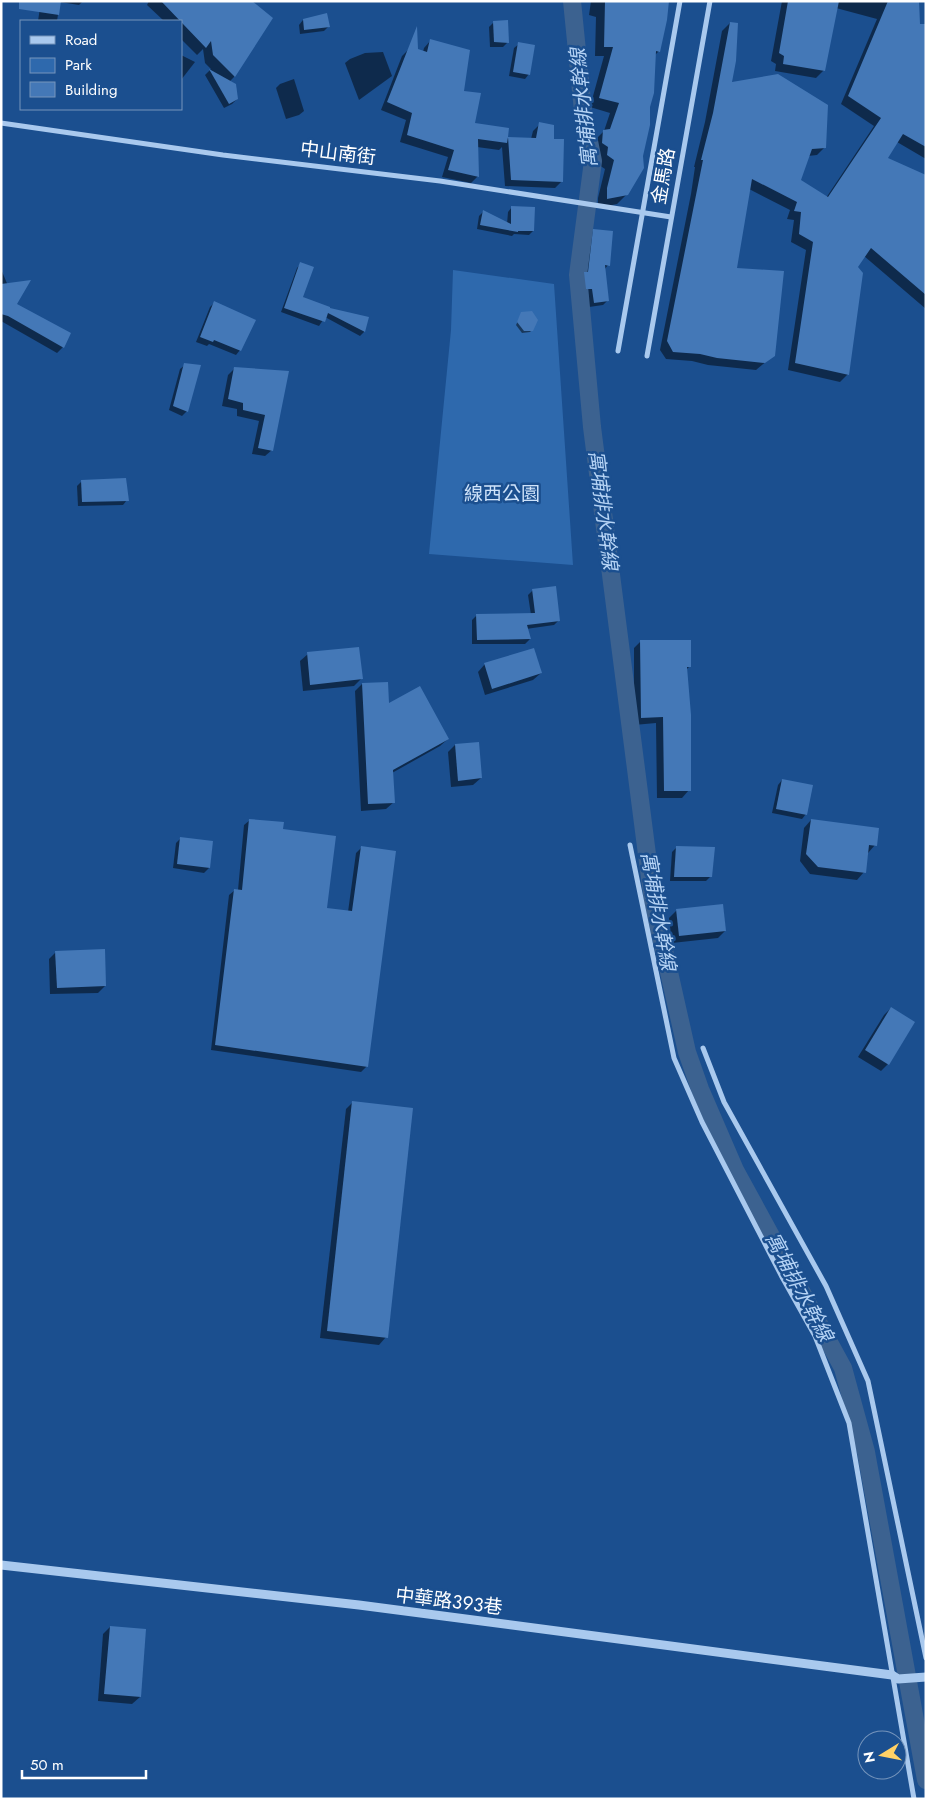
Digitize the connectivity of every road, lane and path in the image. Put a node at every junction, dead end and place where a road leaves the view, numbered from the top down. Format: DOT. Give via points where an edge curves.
graph roads {
  1 [pos="680,1"];
  2 [pos="710,1"];
  3 [pos="1,123"];
  4 [pos="643,211"];
  5 [pos="671,217"];
  6 [pos="618,351"];
  7 [pos="647,356"];
  8 [pos="630,845"];
  9 [pos="703,1048"];
  10 [pos="1,1566"];
  11 [pos="926,1658"];
  12 [pos="895,1677"];
  13 [pos="926,1677"];
  14 [pos="914,1799"];
  1 -- 4 [label="street, 金馬路"];
  2 -- 5 [label="street, 金馬路"];
  3 -- 4 [label="street, 中山南街"];
  4 -- 5 [label="street, 中山南街"];
  4 -- 6 [label="street, 金馬路"];
  5 -- 7 [label="street, 金馬路"];
  8 -- 12 [label="street" via="674,1058 702,1122 815,1336 849,1423"];
  9 -- 11 [label="street" via="724,1102 826,1286 868,1381"];
  10 -- 12 [label="street, 中華路393巷" via="359,1605"];
  12 -- 13 [label="street, 中華路393巷"];
  12 -- 14 [label="street"];
}
